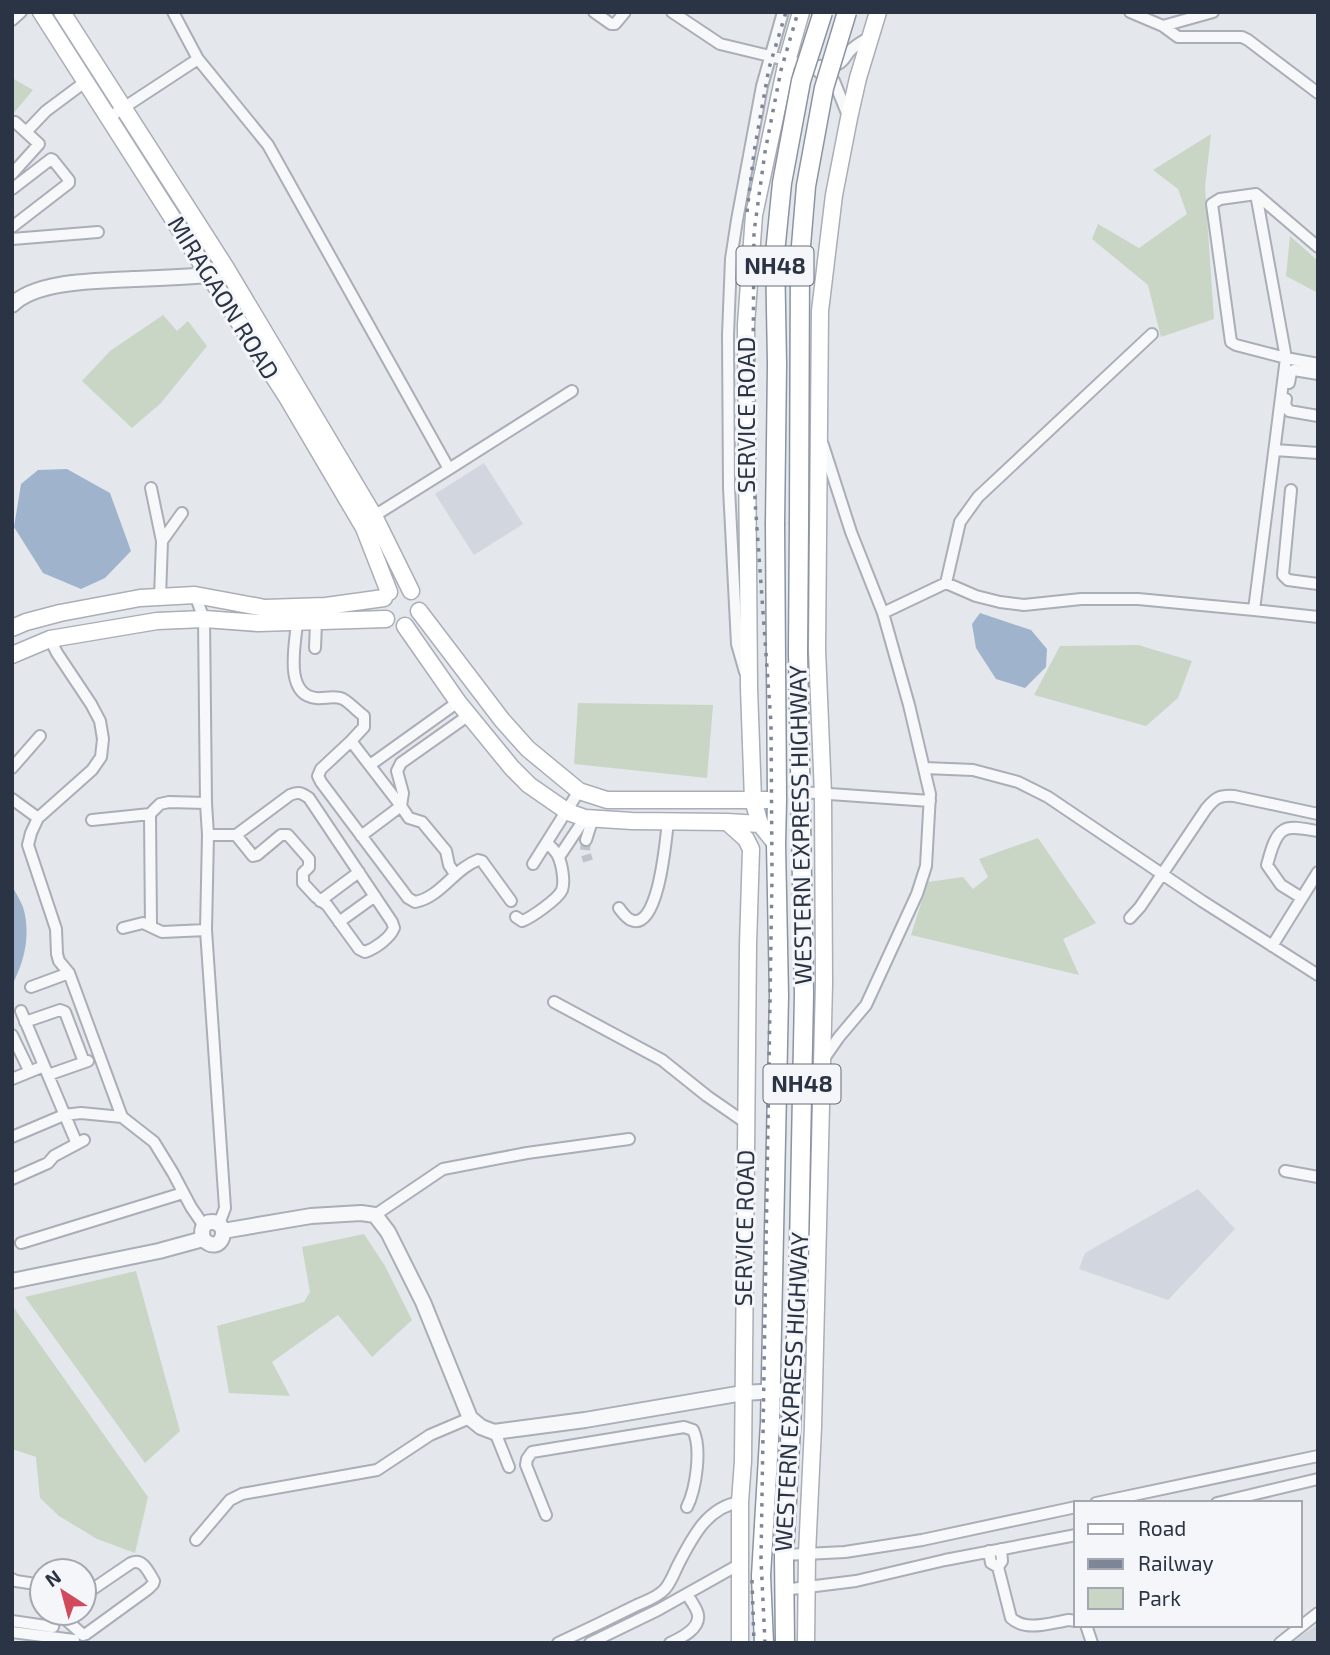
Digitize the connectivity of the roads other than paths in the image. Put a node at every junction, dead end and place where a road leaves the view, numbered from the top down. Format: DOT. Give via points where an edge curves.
graph roads {
  1 [pos="21,12"];
  2 [pos="41,12"];
  3 [pos="62,12"];
  4 [pos="173,12"];
  5 [pos="594,12"];
  6 [pos="625,12"];
  7 [pos="673,12"];
  8 [pos="783,12"];
  9 [pos="801,12"];
  10 [pos="822,12"];
  11 [pos="847,12"];
  12 [pos="878,12"];
  13 [pos="1130,12"];
  14 [pos="1213,12"];
  15 [pos="12,20"];
  16 [pos="1163,26"];
  17 [pos="870,37"];
  18 [pos="770,57"];
  19 [pos="198,59"];
  20 [pos="787,61"];
  21 [pos="814,67"];
  22 [pos="85,82"];
  23 [pos="1318,93"];
  24 [pos="122,108"];
  25 [pos="108,118"];
  26 [pos="849,118"];
  27 [pos="12,123"];
  28 [pos="26,132"];
  29 [pos="12,174"];
  30 [pos="12,189"];
  31 [pos="1256,194"];
  32 [pos="12,227"];
  33 [pos="98,232"];
  34 [pos="12,239"];
  35 [pos="1318,247"];
  36 [pos="226,268"];
  37 [pos="209,275"];
  38 [pos="14,300"];
  39 [pos="1152,334"];
  40 [pos="1286,358"];
  41 [pos="729,359"];
  42 [pos="746,360"];
  43 [pos="1318,364"];
  44 [pos="1318,374"];
  45 [pos="572,391"];
  46 [pos="1318,416"];
  47 [pos="818,432"];
  48 [pos="1275,450"];
  49 [pos="1318,453"];
  50 [pos="449,469"];
  51 [pos="151,488"];
  52 [pos="1291,490"];
  53 [pos="182,513"];
  54 [pos="374,516"];
  55 [pos="162,541"];
  56 [pos="946,583"];
  57 [pos="1318,584"];
  58 [pos="411,591"];
  59 [pos="195,595"];
  60 [pos="386,595"];
  61 [pos="160,597"];
  62 [pos="1254,610"];
  63 [pos="419,611"];
  64 [pos="65,612"];
  65 [pos="883,613"];
  66 [pos="1318,617"];
  67 [pos="204,619"];
  68 [pos="386,619"];
  69 [pos="316,622"];
  70 [pos="296,623"];
  71 [pos="405,626"];
  72 [pos="12,628"];
  73 [pos="70,637"];
  74 [pos="50,639"];
  75 [pos="315,648"];
  76 [pos="12,655"];
  77 [pos="750,688"];
  78 [pos="458,702"];
  79 [pos="469,715"];
  80 [pos="40,736"];
  81 [pos="351,741"];
  82 [pos="370,765"];
  83 [pos="12,768"];
  84 [pos="925,768"];
  85 [pos="579,791"];
  86 [pos="801,792"];
  87 [pos="823,794"];
  88 [pos="753,800"];
  89 [pos="777,800"];
  90 [pos="930,800"];
  91 [pos="14,803"];
  92 [pos="206,803"];
  93 [pos="401,806"];
  94 [pos="568,812"];
  95 [pos="150,814"];
  96 [pos="1318,814"];
  97 [pos="37,818"];
  98 [pos="589,818"];
  99 [pos="92,820"];
  100 [pos="668,821"];
  101 [pos="727,821"];
  102 [pos="760,824"];
  103 [pos="1318,831"];
  104 [pos="208,835"];
  105 [pos="236,835"];
  106 [pos="361,836"];
  107 [pos="586,841"];
  108 [pos="547,844"];
  109 [pos="776,844"];
  110 [pos="559,857"];
  111 [pos="533,864"];
  112 [pos="359,872"];
  113 [pos="1318,872"];
  114 [pos="1163,873"];
  115 [pos="455,874"];
  116 [pos="375,896"];
  117 [pos="1302,898"];
  118 [pos="320,901"];
  119 [pos="512,901"];
  120 [pos="619,908"];
  121 [pos="516,917"];
  122 [pos="1130,918"];
  123 [pos="340,922"];
  124 [pos="151,926"];
  125 [pos="123,928"];
  126 [pos="206,930"];
  127 [pos="1272,946"];
  128 [pos="69,973"];
  129 [pos="1318,975"];
  130 [pos="31,987"];
  131 [pos="554,1002"];
  132 [pos="12,1035"];
  133 [pos="100,1057"];
  134 [pos="84,1062"];
  135 [pos="821,1063"];
  136 [pos="27,1066"];
  137 [pos="44,1067"];
  138 [pos="12,1073"];
  139 [pos="12,1079"];
  140 [pos="64,1115"];
  141 [pos="122,1117"];
  142 [pos="746,1124"];
  143 [pos="12,1137"];
  144 [pos="629,1139"];
  145 [pos="1285,1171"];
  146 [pos="1318,1177"];
  147 [pos="12,1179"];
  148 [pos="183,1193"];
  149 [pos="375,1215"];
  150 [pos="212,1230"];
  151 [pos="21,1243"];
  152 [pos="12,1281"];
  153 [pos="771,1390"];
  154 [pos="793,1390"];
  155 [pos="743,1393"];
  156 [pos="604,1417"];
  157 [pos="470,1418"];
  158 [pos="495,1432"];
  159 [pos="608,1438"];
  160 [pos="1318,1456"];
  161 [pos="509,1466"];
  162 [pos="1269,1467"];
  163 [pos="1226,1477"];
  164 [pos="1318,1479"];
  165 [pos="1273,1490"];
  166 [pos="1107,1501"];
  167 [pos="1222,1501"];
  168 [pos="740,1503"];
  169 [pos="687,1507"];
  170 [pos="1074,1507"];
  171 [pos="546,1514"];
  172 [pos="1074,1535"];
  173 [pos="196,1540"];
  174 [pos="922,1540"];
  175 [pos="1001,1549"];
  176 [pos="989,1551"];
  177 [pos="807,1554"];
  178 [pos="784,1555"];
  179 [pos="740,1564"];
  180 [pos="925,1565"];
  181 [pos="998,1567"];
  182 [pos="98,1585"];
  183 [pos="806,1587"];
  184 [pos="783,1590"];
  185 [pos="687,1594"];
  186 [pos="1318,1613"];
  187 [pos="12,1621"];
  188 [pos="1074,1621"];
  189 [pos="98,1625"];
  190 [pos="1302,1626"];
  191 [pos="55,1627"];
  192 [pos="74,1627"];
  193 [pos="96,1627"];
  194 [pos="1300,1627"];
  195 [pos="12,1632"];
  196 [pos="53,1634"];
  197 [pos="74,1640"];
  198 [pos="558,1643"];
  199 [pos="590,1643"];
  200 [pos="670,1643"];
  201 [pos="740,1643"];
  202 [pos="764,1643"];
  203 [pos="785,1643"];
  204 [pos="806,1643"];
  205 [pos="1280,1643"];
  1 -- 15 [label="street"];
  2 -- 22 [label="main road, MIRAGAON ROAD"];
  3 -- 24 [label="main road, MIRAGAON ROAD"];
  4 -- 19 [label="street"];
  5 -- 6 [label="street" via="615,24"];
  7 -- 18 [label="street" via="720,44"];
  8 -- 18 [label="street"];
  9 -- 20 [label="main road, SERVICE ROAD"];
  10 -- 89 [label="highway, WESTERN EXPRESS HIGHWAY / NH48, bridge" via="801,81 782,183 775,253"];
  11 -- 86 [label="highway, WESTERN EXPRESS HIGHWAY / NH48, bridge" via="824,88 806,186 800,258"];
  12 -- 17 [label="main road"];
  13 -- 16 [label="street"];
  14 -- 16 [label="street"];
  16 -- 23 [label="street" via="1178,37 1242,37"];
  17 -- 21 [label="street" via="842,62"];
  17 -- 26 [label="main road"];
  18 -- 20 [label="street"];
  18 -- 41 [label="street" via="731,259"];
  19 -- 24 [label="street"];
  19 -- 50 [label="street" via="268,145"];
  20 -- 21 [label="street"];
  20 -- 42 [label="main road, SERVICE ROAD" via="754,215"];
  21 -- 26 [label="street" via="838,86"];
  22 -- 25 [label="main road, MIRAGAON ROAD"];
  22 -- 28 [label="street"];
  24 -- 25 [label="street"];
  24 -- 36 [label="main road, MIRAGAON ROAD"];
  25 -- 37 [label="main road, MIRAGAON ROAD"];
  26 -- 47 [label="main road" via="820,311"];
  27 -- 28 [label="street"];
  28 -- 29 [label="street" via="38,146"];
  30 -- 32 [label="street" via="51,159 69,180"];
  31 -- 35 [label="street"];
  31 -- 40 [label="street"];
  31 -- 40 [label="street" via="1212,204 1231,342"];
  33 -- 34 [label="street"];
  36 -- 37 [label="street"];
  36 -- 54 [label="main road, MIRAGAON ROAD"];
  37 -- 38 [label="street" via="84,282 31,292"];
  37 -- 60 [label="main road, MIRAGAON ROAD" via="364,528"];
  39 -- 56 [label="street" via="978,497 960,522"];
  40 -- 43 [label="street"];
  40 -- 48 [label="street"];
  41 -- 42 [label="main road"];
  41 -- 77 [label="street" via="729,488 737,645"];
  42 -- 77 [label="main road, SERVICE ROAD"];
  44 -- 46 [label="street" via="1292,371 1285,405 1289,411"];
  45 -- 50 [label="street"];
  47 -- 65 [label="street"];
  47 -- 87 [label="main road" via="817,650"];
  48 -- 49 [label="street"];
  48 -- 62 [label="street"];
  50 -- 54 [label="street"];
  51 -- 55 [label="street"];
  52 -- 57 [label="street" via="1283,575 1288,580"];
  53 -- 55 [label="street"];
  54 -- 58 [label="main road, MIRAGAON ROAD"];
  55 -- 61 [label="street"];
  56 -- 62 [label="street" via="976,596 1024,605 1138,599"];
  56 -- 65 [label="street"];
  58 -- 60 [label="main road" via="396,589"];
  58 -- 63 [label="main road"];
  59 -- 60 [label="main road" via="265,608 326,606"];
  59 -- 61 [label="main road"];
  59 -- 67 [label="street"];
  60 -- 68 [label="main road" via="382,605"];
  61 -- 64 [label="main road"];
  62 -- 66 [label="street"];
  63 -- 71 [label="main road"];
  63 -- 85 [label="main road" via="502,720 543,763"];
  64 -- 72 [label="main road"];
  64 -- 73 [label="main road"];
  65 -- 84 [label="street"];
  67 -- 70 [label="main road"];
  67 -- 73 [label="main road" via="156,621"];
  67 -- 92 [label="street"];
  68 -- 69 [label="main road"];
  68 -- 71 [label="main road"];
  69 -- 70 [label="main road"];
  69 -- 75 [label="street"];
  70 -- 81 [label="street" via="296,684 307,696 345,699 364,716 364,727"];
  71 -- 78 [label="main road"];
  73 -- 74 [label="main road"];
  74 -- 76 [label="main road"];
  74 -- 97 [label="street" via="91,704 103,739 101,757 92,770"];
  77 -- 88 [label="main road, SERVICE ROAD"];
  78 -- 79 [label="main road"];
  78 -- 82 [label="street"];
  79 -- 93 [label="street" via="401,764 397,771"];
  79 -- 94 [label="main road" via="529,785"];
  80 -- 83 [label="street"];
  81 -- 82 [label="street"];
  81 -- 106 [label="street" via="318,776"];
  82 -- 93 [label="street"];
  84 -- 90 [label="street"];
  84 -- 114 [label="street" via="973,770 1018,782"];
  85 -- 88 [label="main road" via="607,800"];
  85 -- 94 [label="street"];
  86 -- 87 [label="street"];
  86 -- 154 [label="highway, WESTERN EXPRESS HIGHWAY / NH48" via="804,1008"];
  87 -- 90 [label="street"];
  87 -- 135 [label="main road"];
  88 -- 89 [label="main road"];
  88 -- 102 [label="main road, SERVICE ROAD"];
  89 -- 109 [label="highway, WESTERN EXPRESS HIGHWAY / NH48"];
  90 -- 135 [label="street" via="926,866 917,894 866,1005"];
  91 -- 97 [label="street"];
  92 -- 95 [label="street" via="169,802"];
  92 -- 104 [label="street"];
  93 -- 106 [label="street"];
  93 -- 115 [label="street" via="409,818 422,822 446,851"];
  94 -- 98 [label="main road"];
  94 -- 108 [label="street"];
  95 -- 99 [label="street"];
  95 -- 124 [label="street"];
  96 -- 114 [label="street" via="1224,795 1206,809"];
  97 -- 128 [label="street" via="28,845 56,929 59,961"];
  98 -- 100 [label="main road"];
  98 -- 107 [label="street"];
  98 -- 110 [label="street"];
  100 -- 101 [label="main road"];
  100 -- 120 [label="street" via="659,884 650,910 637,921 629,920"];
  101 -- 102 [label="main road"];
  101 -- 142 [label="main road, SERVICE ROAD" via="751,849"];
  102 -- 109 [label="main road"];
  103 -- 117 [label="street" via="1284,830 1267,865 1281,886"];
  104 -- 105 [label="street"];
  104 -- 126 [label="street"];
  105 -- 112 [label="street" via="290,795 302,793"];
  105 -- 118 [label="street" via="253,856 281,835 288,835 309,859 303,883"];
  106 -- 115 [label="street" via="415,902 432,896"];
  108 -- 110 [label="street"];
  108 -- 111 [label="street"];
  109 -- 153 [label="highway, WESTERN EXPRESS HIGHWAY / NH48" via="779,996"];
  110 -- 121 [label="street" via="563,883 559,895 530,918 522,921"];
  112 -- 116 [label="street"];
  112 -- 118 [label="street"];
  113 -- 117 [label="street"];
  114 -- 122 [label="street"];
  114 -- 127 [label="street"];
  115 -- 119 [label="street" via="475,860 481,861"];
  116 -- 123 [label="street"];
  116 -- 123 [label="street" via="394,928 372,949 359,949"];
  117 -- 127 [label="street"];
  118 -- 123 [label="street"];
  124 -- 125 [label="street" via="143,923"];
  124 -- 126 [label="street" via="162,932"];
  126 -- 150 [label="street" via="225,1208"];
  127 -- 129 [label="street"];
  128 -- 130 [label="street"];
  128 -- 133 [label="street"];
  131 -- 142 [label="street" via="662,1060"];
  132 -- 136 [label="street"];
  133 -- 134 [label="street"];
  133 -- 141 [label="street"];
  134 -- 137 [label="street"];
  134 -- 137 [label="street" via="63,1010 23,1017"];
  135 -- 177 [label="main road"];
  136 -- 137 [label="street"];
  136 -- 138 [label="street"];
  137 -- 139 [label="street"];
  137 -- 140 [label="street"];
  140 -- 141 [label="street"];
  140 -- 143 [label="street"];
  140 -- 147 [label="street" via="80,1142"];
  141 -- 148 [label="street" via="154,1142"];
  142 -- 155 [label="main road, SERVICE ROAD"];
  144 -- 149 [label="street" via="443,1169"];
  145 -- 146 [label="street"];
  148 -- 150 [label="street"];
  148 -- 151 [label="street"];
  149 -- 150 [label="street" via="311,1216"];
  149 -- 157 [label="street" via="423,1302"];
  150 -- 152 [label="street" via="159,1251"];
  153 -- 154 [label="street"];
  153 -- 155 [label="street"];
  153 -- 202 [label="highway, WESTERN EXPRESS HIGHWAY / NH48" via="761,1576"];
  154 -- 178 [label="highway, WESTERN EXPRESS HIGHWAY / NH48"];
  155 -- 156 [label="street"];
  155 -- 168 [label="main road, SERVICE ROAD"];
  156 -- 158 [label="street"];
  156 -- 159 [label="street"];
  157 -- 158 [label="street"];
  157 -- 173 [label="street" via="430,1435 383,1468 234,1497"];
  158 -- 161 [label="street"];
  159 -- 169 [label="street" via="684,1427 693,1430 696,1479"];
  159 -- 171 [label="street" via="532,1452 526,1465"];
  160 -- 162 [label="street"];
  162 -- 163 [label="street"];
  162 -- 165 [label="street"];
  163 -- 166 [label="street"];
  163 -- 167 [label="street"];
  164 -- 165 [label="street"];
  165 -- 167 [label="street"];
  168 -- 179 [label="main road, SERVICE ROAD"];
  168 -- 198 [label="street" via="720,1508 702,1525 663,1591"];
  170 -- 174 [label="street"];
  172 -- 175 [label="street"];
  174 -- 177 [label="street"];
  174 -- 180 [label="street"];
  175 -- 176 [label="street"];
  175 -- 181 [label="street"];
  176 -- 180 [label="street"];
  176 -- 181 [label="street" via="991,1563"];
  177 -- 178 [label="street"];
  177 -- 183 [label="main road"];
  178 -- 184 [label="highway, WESTERN EXPRESS HIGHWAY / NH48"];
  179 -- 185 [label="street"];
  179 -- 201 [label="main road, SERVICE ROAD"];
  180 -- 183 [label="street"];
  181 -- 188 [label="street" via="1016,1623 1024,1627"];
  182 -- 189 [label="street" via="137,1561 154,1581"];
  183 -- 184 [label="street"];
  183 -- 204 [label="main road"];
  184 -- 203 [label="highway, WESTERN EXPRESS HIGHWAY / NH48"];
  185 -- 199 [label="street"];
  185 -- 200 [label="street" via="698,1613 696,1624"];
  186 -- 190 [label="street"];
  187 -- 196 [label="street"];
  191 -- 196 [label="street"];
  192 -- 193 [label="street" via="83,1635"];
  194 -- 205 [label="street"];
  195 -- 196 [label="street"];
  196 -- 197 [label="street"];
}
